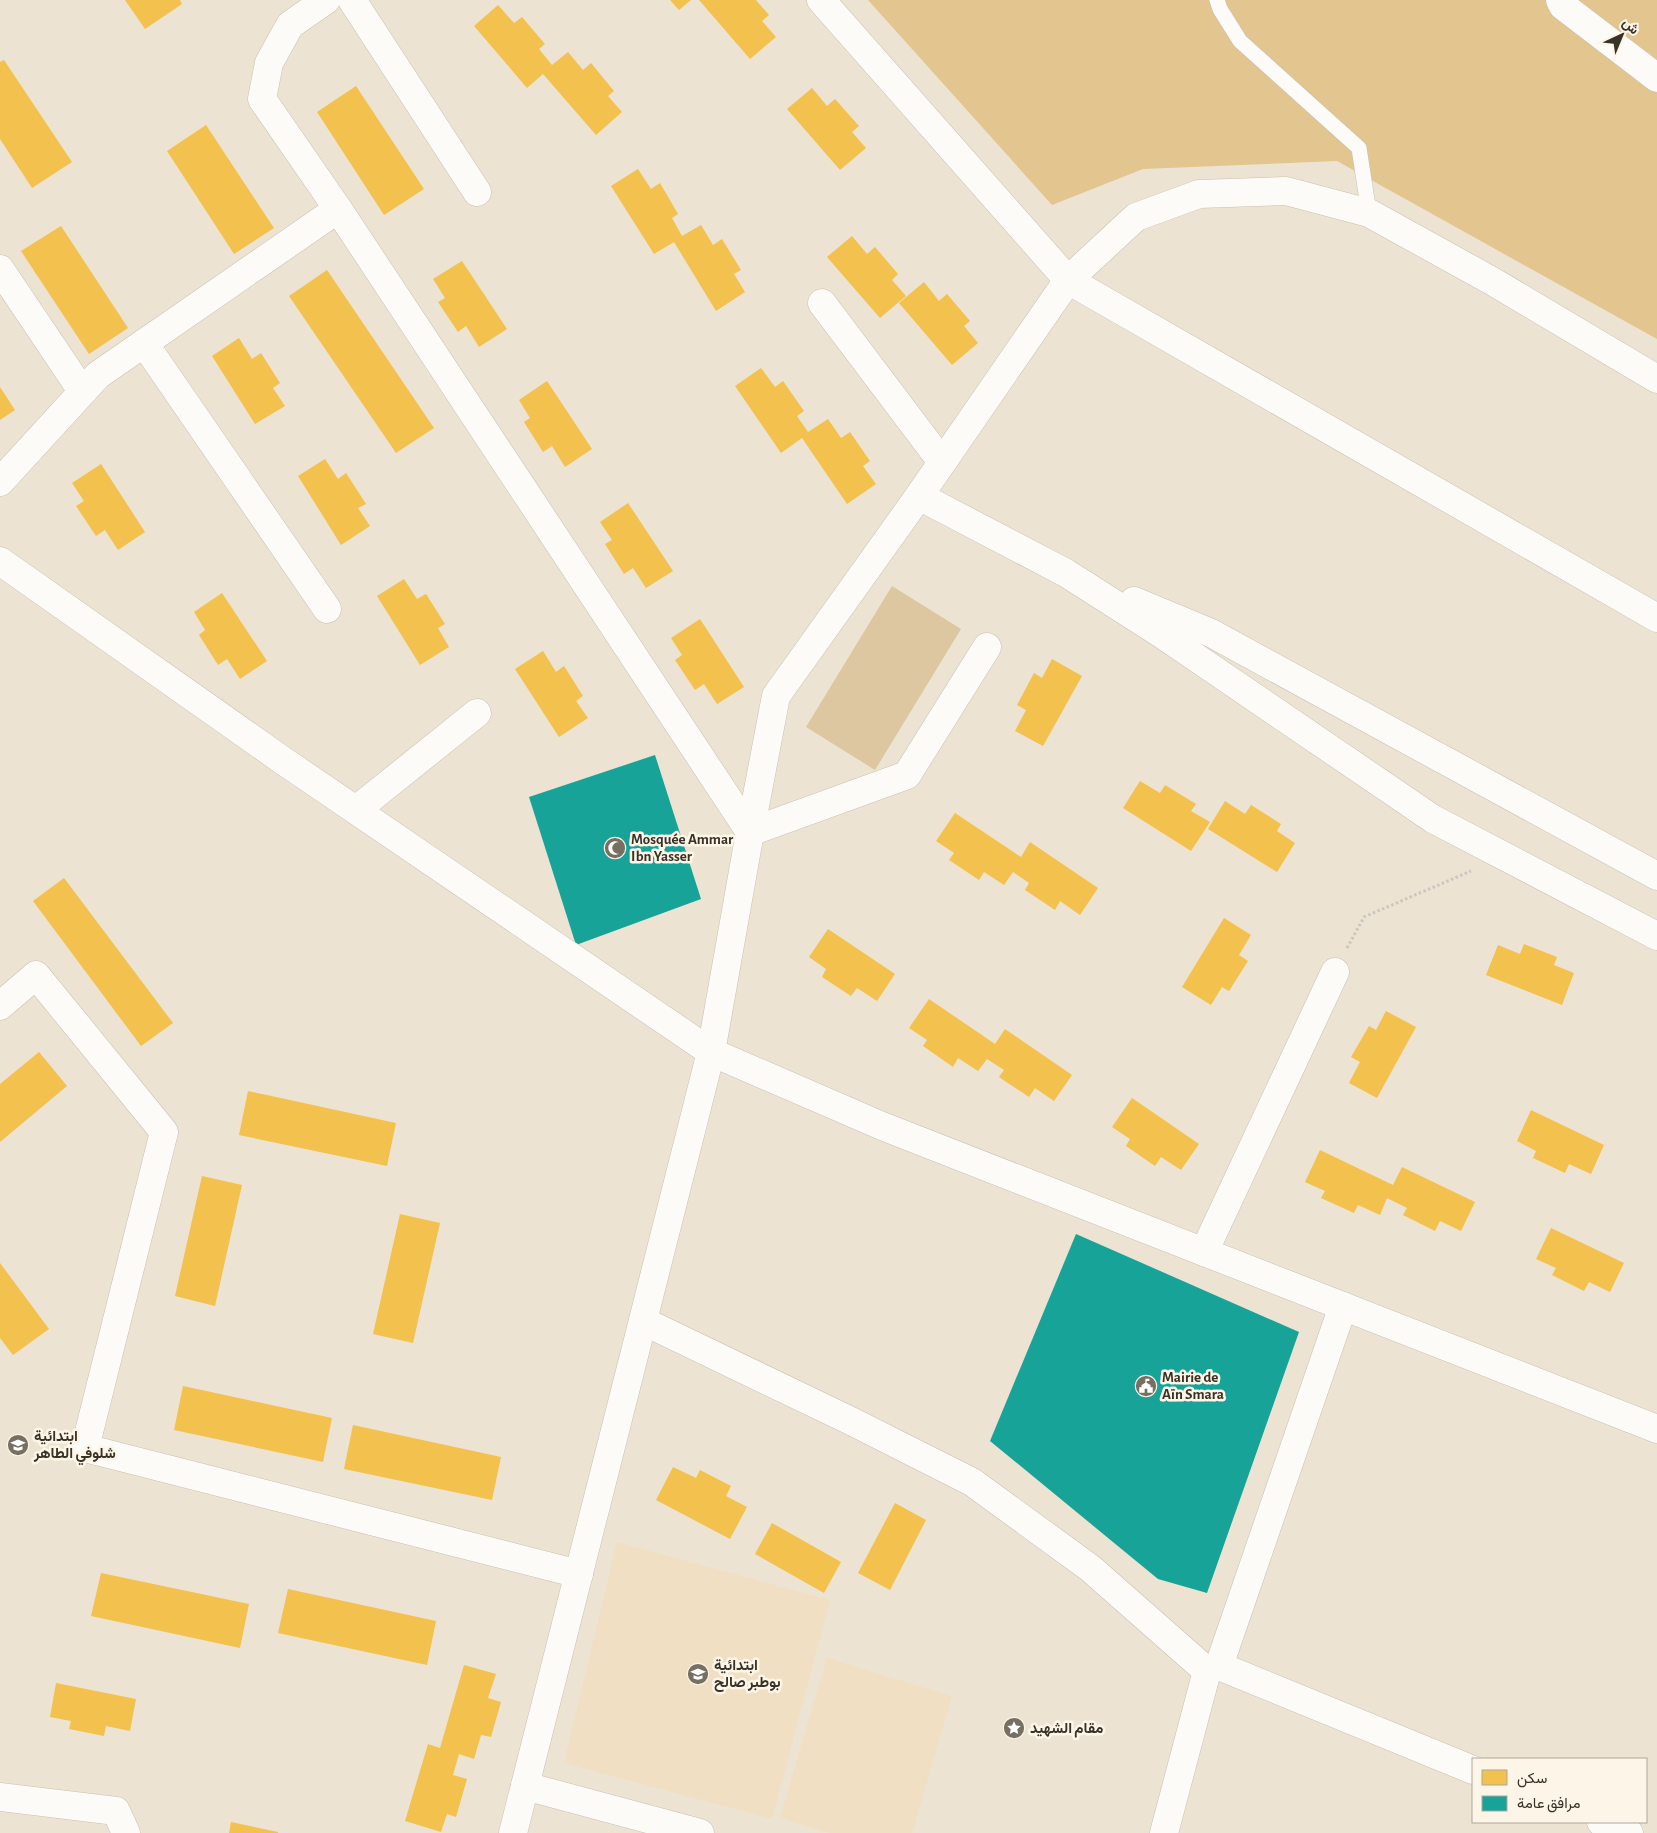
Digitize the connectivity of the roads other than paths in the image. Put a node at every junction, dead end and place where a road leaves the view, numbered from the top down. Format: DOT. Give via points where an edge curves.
graph roads {
  1 [pos="326,0"];
  2 [pos="352,0"];
  3 [pos="821,0"];
  4 [pos="1218,0"];
  5 [pos="1560,0"];
  6 [pos="1657,78"];
  7 [pos="477,192"];
  8 [pos="338,209"];
  9 [pos="1369,212"];
  10 [pos="0,269"];
  11 [pos="1068,280"];
  12 [pos="822,303"];
  13 [pos="144,343"];
  14 [pos="1657,379"];
  15 [pos="82,391"];
  16 [pos="942,462"];
  17 [pos="0,482"];
  18 [pos="919,496"];
  19 [pos="1,565"];
  20 [pos="1066,573"];
  21 [pos="327,609"];
  22 [pos="1657,618"];
  23 [pos="987,647"];
  24 [pos="477,713"];
  25 [pos="356,810"];
  26 [pos="750,832"];
  27 [pos="1657,876"];
  28 [pos="1657,936"];
  29 [pos="1335,972"];
  30 [pos="0,1006"];
  31 [pos="711,1052"];
  32 [pos="1204,1252"];
  33 [pos="1343,1306"];
  34 [pos="642,1321"];
  35 [pos="1657,1429"];
  36 [pos="578,1574"];
  37 [pos="1213,1668"];
  38 [pos="1472,1770"];
  39 [pos="525,1786"];
  40 [pos="0,1797"];
  41 [pos="1604,1823"];
  42 [pos="126,1833"];
  43 [pos="513,1833"];
  44 [pos="700,1833"];
  45 [pos="1164,1833"];
  46 [pos="1629,1833"];
  1 -- 8 [label="street" via="290,24 269,64 262,100"];
  2 -- 7 [label="street"];
  3 -- 11 [label="street"];
  4 -- 9 [label="lane" via="1240,41 1359,148"];
  5 -- 6 [label="street"];
  8 -- 13 [label="street"];
  8 -- 26 [label="street"];
  9 -- 11 [label="street" via="1286,191 1199,194 1136,217"];
  9 -- 14 [label="street"];
  10 -- 15 [label="street"];
  11 -- 16 [label="street"];
  11 -- 22 [label="street"];
  12 -- 16 [label="street"];
  13 -- 15 [label="street" via="98,375"];
  13 -- 21 [label="street"];
  15 -- 17 [label="street"];
  16 -- 18 [label="street"];
  18 -- 20 [label="street"];
  18 -- 26 [label="street" via="776,696"];
  19 -- 25 [label="street"];
  20 -- 27 [label="street" via="1211,633"];
  20 -- 28 [label="street" via="1433,819"];
  23 -- 26 [label="street" via="907,775"];
  24 -- 25 [label="street"];
  25 -- 31 [label="street"];
  26 -- 31 [label="street"];
  29 -- 32 [label="street"];
  30 -- 36 [label="street" via="36,975 164,1132 85,1448"];
  31 -- 32 [label="street" via="882,1126"];
  31 -- 34 [label="street"];
  32 -- 33 [label="street"];
  33 -- 35 [label="street"];
  33 -- 37 [label="street"];
  34 -- 36 [label="street"];
  34 -- 37 [label="street" via="972,1482 1090,1568"];
  36 -- 39 [label="street"];
  37 -- 38 [label="street"];
  37 -- 45 [label="street"];
  39 -- 43 [label="street"];
  39 -- 44 [label="street"];
  40 -- 42 [label="street" via="116,1811"];
  41 -- 46 [label="street"];
}
